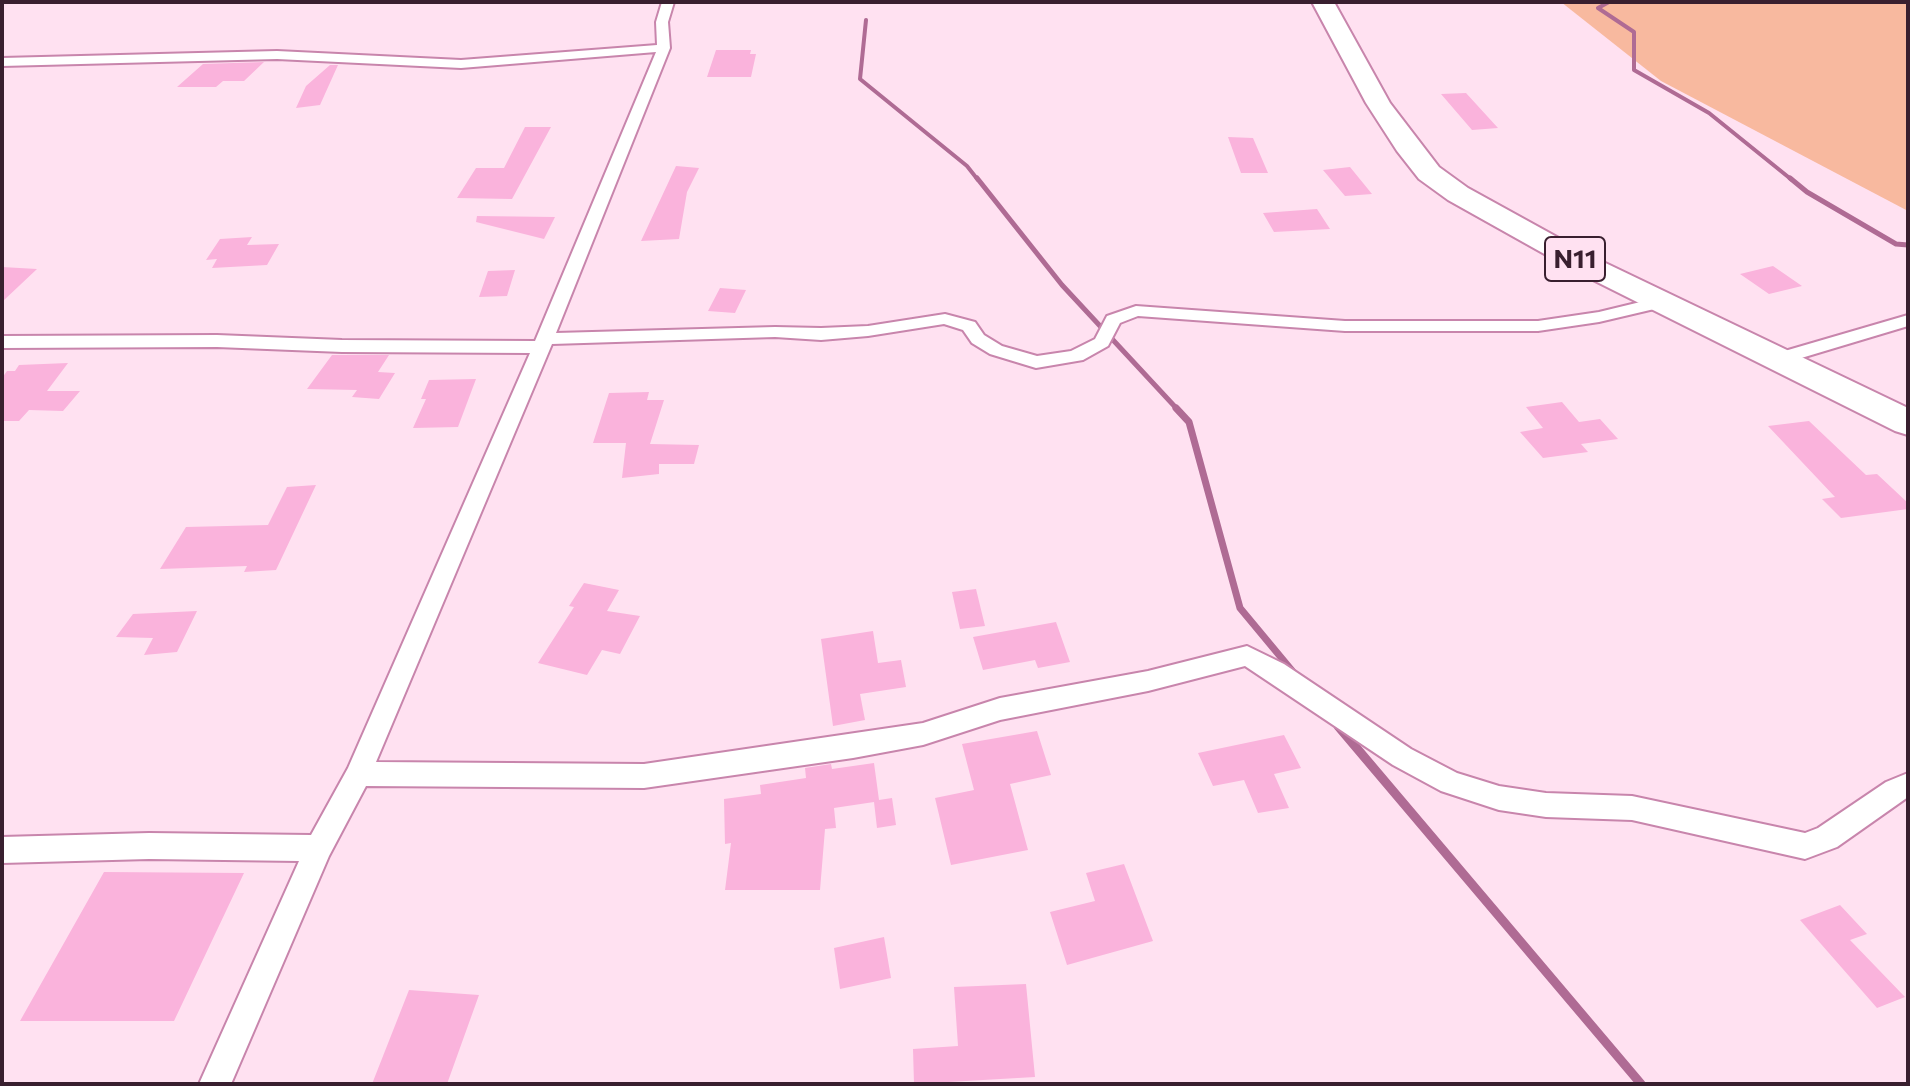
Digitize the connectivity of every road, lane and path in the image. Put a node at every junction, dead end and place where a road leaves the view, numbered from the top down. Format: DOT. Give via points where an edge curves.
graph roads {
  1 [pos="668,2"];
  2 [pos="1323,2"];
  3 [pos="664,48"];
  4 [pos="2,62"];
  5 [pos="1661,302"];
  6 [pos="1908,320"];
  7 [pos="2,342"];
  8 [pos="543,343"];
  9 [pos="1778,359"];
  10 [pos="1908,423"];
  11 [pos="358,774"];
  12 [pos="1908,785"];
  13 [pos="319,848"];
  14 [pos="2,850"];
  15 [pos="215,1084"];
  1 -- 3 [label="street" via="662,22"];
  2 -- 5 [label="highway, N11" via="1378,103 1429,173 1490,214"];
  3 -- 4 [label="street" via="461,64 277,55"];
  3 -- 8 [label="street"];
  5 -- 8 [label="street" via="1538,326 1345,326 1136,311 1113,320 1102,342 1076,356 1036,362 996,350 969,326 945,319 821,334"];
  5 -- 9 [label="highway, N11"];
  6 -- 9 [label="street"];
  7 -- 8 [label="street"];
  8 -- 11 [label="street"];
  9 -- 10 [label="highway, N11"];
  11 -- 12 [label="street" via="644,776 909,737 1000,709 1247,656 1402,757 1450,783 1499,798 1632,808 1805,846 1827,838"];
  11 -- 13 [label="street"];
  13 -- 14 [label="street"];
  13 -- 15 [label="street"];
}
